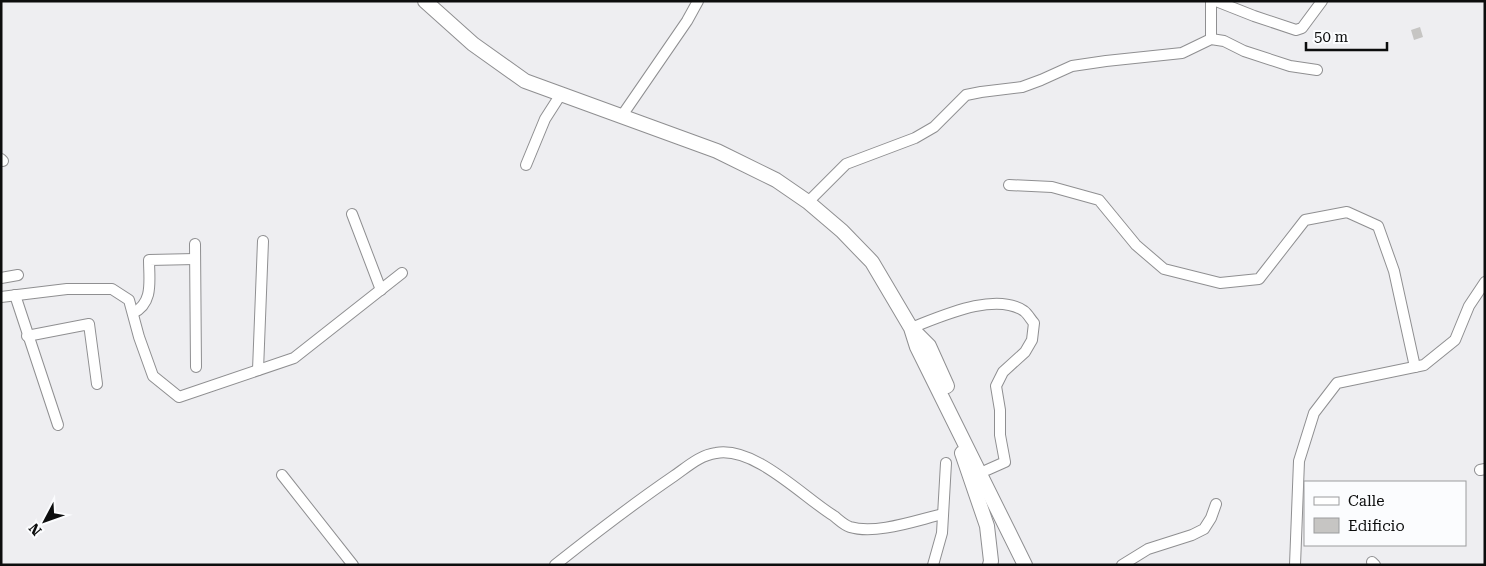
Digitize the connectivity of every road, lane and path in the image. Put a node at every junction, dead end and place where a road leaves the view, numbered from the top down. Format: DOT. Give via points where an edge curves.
graph roads {
  1 [pos="425,1"];
  2 [pos="698,1"];
  3 [pos="1210,1"];
  4 [pos="1216,1"];
  5 [pos="1322,1"];
  6 [pos="1211,39"];
  7 [pos="1317,70"];
  8 [pos="561,94"];
  9 [pos="621,116"];
  10 [pos="526,165"];
  11 [pos="1009,185"];
  12 [pos="808,202"];
  13 [pos="352,214"];
  14 [pos="263,242"];
  15 [pos="195,244"];
  16 [pos="196,259"];
  17 [pos="402,273"];
  18 [pos="18,275"];
  19 [pos="1,278"];
  20 [pos="1485,282"];
  21 [pos="381,290"];
  22 [pos="15,295"];
  23 [pos="1,297"];
  24 [pos="133,313"];
  25 [pos="911,328"];
  26 [pos="28,336"];
  27 [pos="196,367"];
  28 [pos="1415,367"];
  29 [pos="258,370"];
  30 [pos="97,384"];
  31 [pos="942,396"];
  32 [pos="58,425"];
  33 [pos="946,463"];
  34 [pos="987,470"];
  35 [pos="282,475"];
  36 [pos="1216,504"];
  37 [pos="943,514"];
  38 [pos="353,565"];
  39 [pos="555,565"];
  40 [pos="933,565"];
  41 [pos="990,565"];
  42 [pos="1025,565"];
  43 [pos="1036,565"];
  44 [pos="1122,565"];
  45 [pos="1295,565"];
  1 -- 8 [label="main road" via="473,44 526,81"];
  2 -- 9 [label="street" via="688,21"];
  3 -- 6 [label="street"];
  4 -- 5 [label="street" via="1296,30 1302,28"];
  6 -- 7 [label="street" via="1290,66"];
  6 -- 12 [label="street" via="1182,53 1072,66 1022,87 966,95 934,126 914,138 846,164"];
  8 -- 9 [label="main road"];
  8 -- 10 [label="street" via="545,119"];
  9 -- 12 [label="main road" via="717,151 776,180"];
  11 -- 28 [label="street" via="1052,187 1099,200 1136,245 1164,269 1220,283 1259,279 1305,220 1347,212 1378,226 1394,271"];
  12 -- 25 [label="main road" via="872,262"];
  13 -- 21 [label="street"];
  14 -- 29 [label="street"];
  15 -- 16 [label="street"];
  16 -- 24 [label="street" via="149,260 148,299 142,309"];
  16 -- 27 [label="street"];
  17 -- 21 [label="street"];
  18 -- 19 [label="street"];
  20 -- 28 [label="street" via="1469,306 1455,340 1424,365"];
  21 -- 29 [label="street" via="294,358"];
  22 -- 23 [label="street"];
  22 -- 24 [label="street" via="67,289 112,289 129,300"];
  22 -- 26 [label="street"];
  24 -- 29 [label="street" via="153,376 179,397"];
  25 -- 31 [label="main road"];
  25 -- 34 [label="main road" via="929,346"];
  25 -- 34 [label="street" via="977,305 1002,303 1024,311 1034,323 1032,340 1025,352 1003,372 996,386 1000,436 1006,462"];
  26 -- 30 [label="street" via="89,324"];
  26 -- 32 [label="street"];
  28 -- 45 [label="street" via="1337,384 1314,414 1299,461"];
  31 -- 41 [label="main road" via="987,526"];
  31 -- 42 [label="main road"];
  33 -- 37 [label="street"];
  34 -- 43 [label="main road"];
  35 -- 38 [label="street"];
  36 -- 44 [label="street" via="1204,529 1148,549"];
  37 -- 39 [label="street" via="875,529 850,527 756,461 718,452 701,457 672,477"];
  37 -- 40 [label="street" via="942,533"];
}
